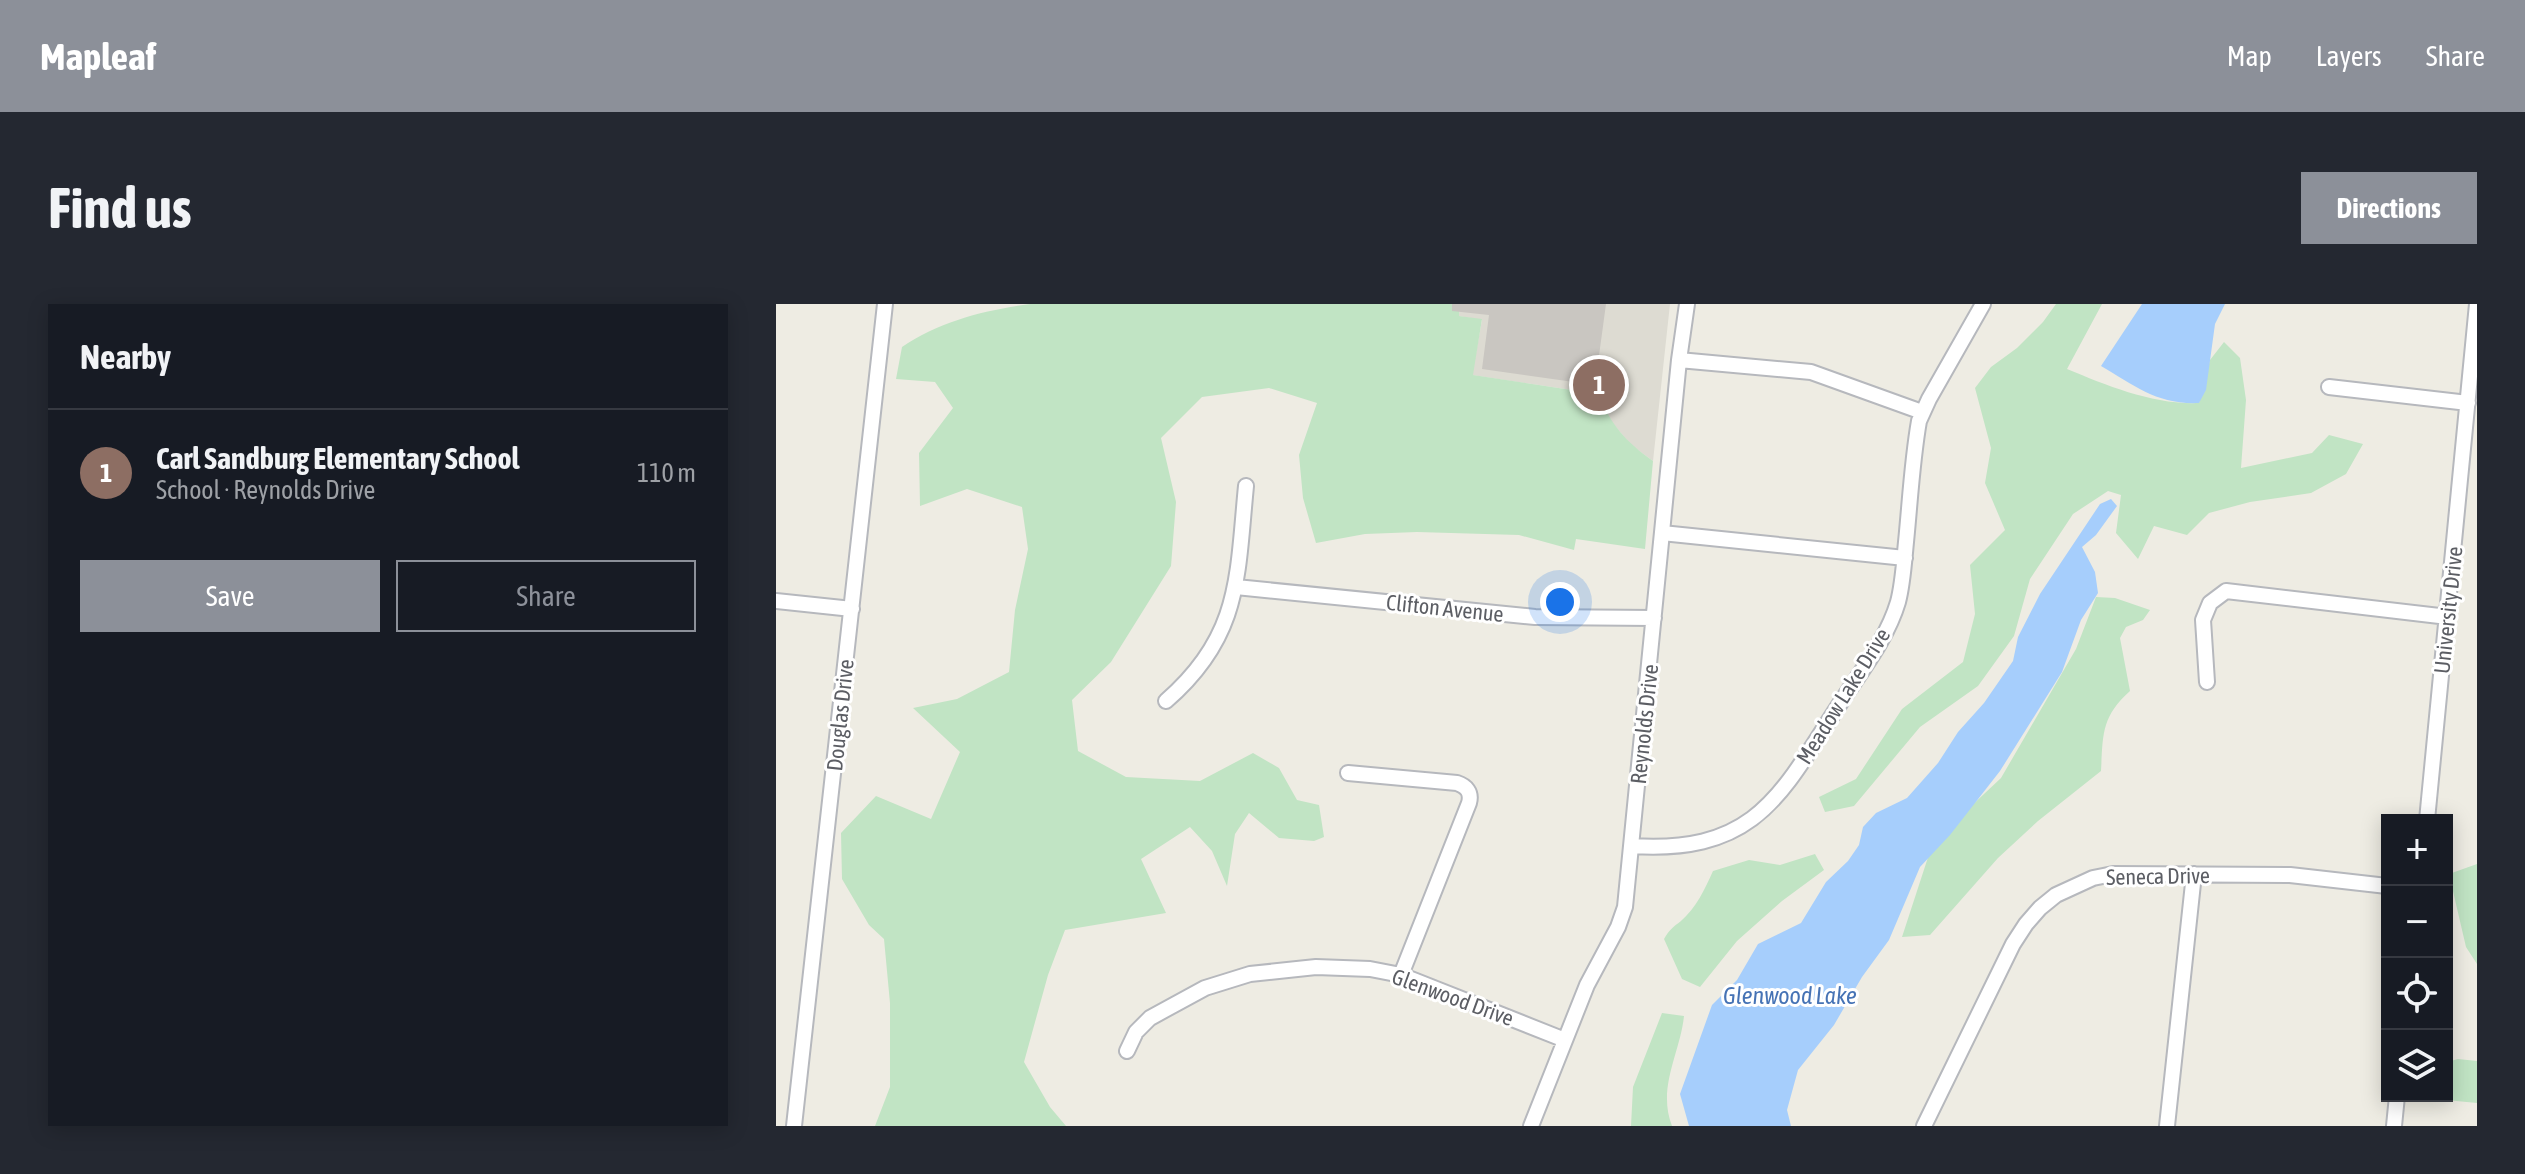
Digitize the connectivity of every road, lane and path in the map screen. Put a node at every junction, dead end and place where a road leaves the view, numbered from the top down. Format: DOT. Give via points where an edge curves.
graph roads {
  1 [pos="885,304"];
  2 [pos="1687,304"];
  3 [pos="1983,304"];
  4 [pos="2477,304"];
  5 [pos="1679,360"];
  6 [pos="2329,387"];
  7 [pos="2468,403"];
  8 [pos="1922,412"];
  9 [pos="1246,486"];
  10 [pos="1662,533"];
  11 [pos="1905,558"];
  12 [pos="1236,587"];
  13 [pos="776,601"];
  14 [pos="852,609"];
  15 [pos="2448,617"];
  16 [pos="1654,618"];
  17 [pos="2207,682"];
  18 [pos="1166,701"];
  19 [pos="1348,773"];
  20 [pos="2428,814"];
  21 [pos="1632,846"];
  22 [pos="2194,874"];
  23 [pos="2381,885"];
  24 [pos="1401,975"];
  25 [pos="1565,1040"];
  26 [pos="1127,1051"];
  27 [pos="2396,1102"];
  28 [pos="794,1126"];
  29 [pos="1531,1126"];
  30 [pos="1924,1126"];
  31 [pos="2167,1126"];
  32 [pos="2394,1126"];
  1 -- 14 [label="street, Douglas Drive"];
  2 -- 5 [label="street, Reynolds Drive"];
  3 -- 8 [label="street, Meadow Lake Drive"];
  4 -- 7 [label="street, University Drive"];
  5 -- 8 [label="street" via="1811,372"];
  5 -- 10 [label="street, Reynolds Drive"];
  6 -- 7 [label="street"];
  7 -- 15 [label="street, University Drive"];
  8 -- 11 [label="street, Meadow Lake Drive"];
  9 -- 12 [label="street"];
  10 -- 11 [label="street"];
  10 -- 16 [label="street, Reynolds Drive"];
  11 -- 21 [label="street, Meadow Lake Drive" via="1889,624 1773,801 1720,837 1676,847"];
  12 -- 16 [label="street, Clifton Avenue" via="1535,617"];
  12 -- 18 [label="street" via="1207,659"];
  13 -- 14 [label="street"];
  14 -- 28 [label="street, Douglas Drive"];
  15 -- 17 [label="street" via="2226,591 2210,603 2203,620"];
  15 -- 20 [label="street, University Drive"];
  16 -- 21 [label="street, Reynolds Drive"];
  19 -- 24 [label="street" via="1457,783 1470,795"];
  21 -- 25 [label="street, Reynolds Drive" via="1625,907"];
  22 -- 23 [label="street, Seneca Drive" via="2290,875"];
  22 -- 30 [label="street, Seneca Drive" via="2093,878 2040,908 2013,944"];
  22 -- 31 [label="street"];
  24 -- 25 [label="street, Glenwood Drive"];
  24 -- 26 [label="street, Glenwood Drive" via="1343,966 1239,976 1150,1018"];
  25 -- 29 [label="street, Reynolds Drive"];
  27 -- 32 [label="street"];
}
